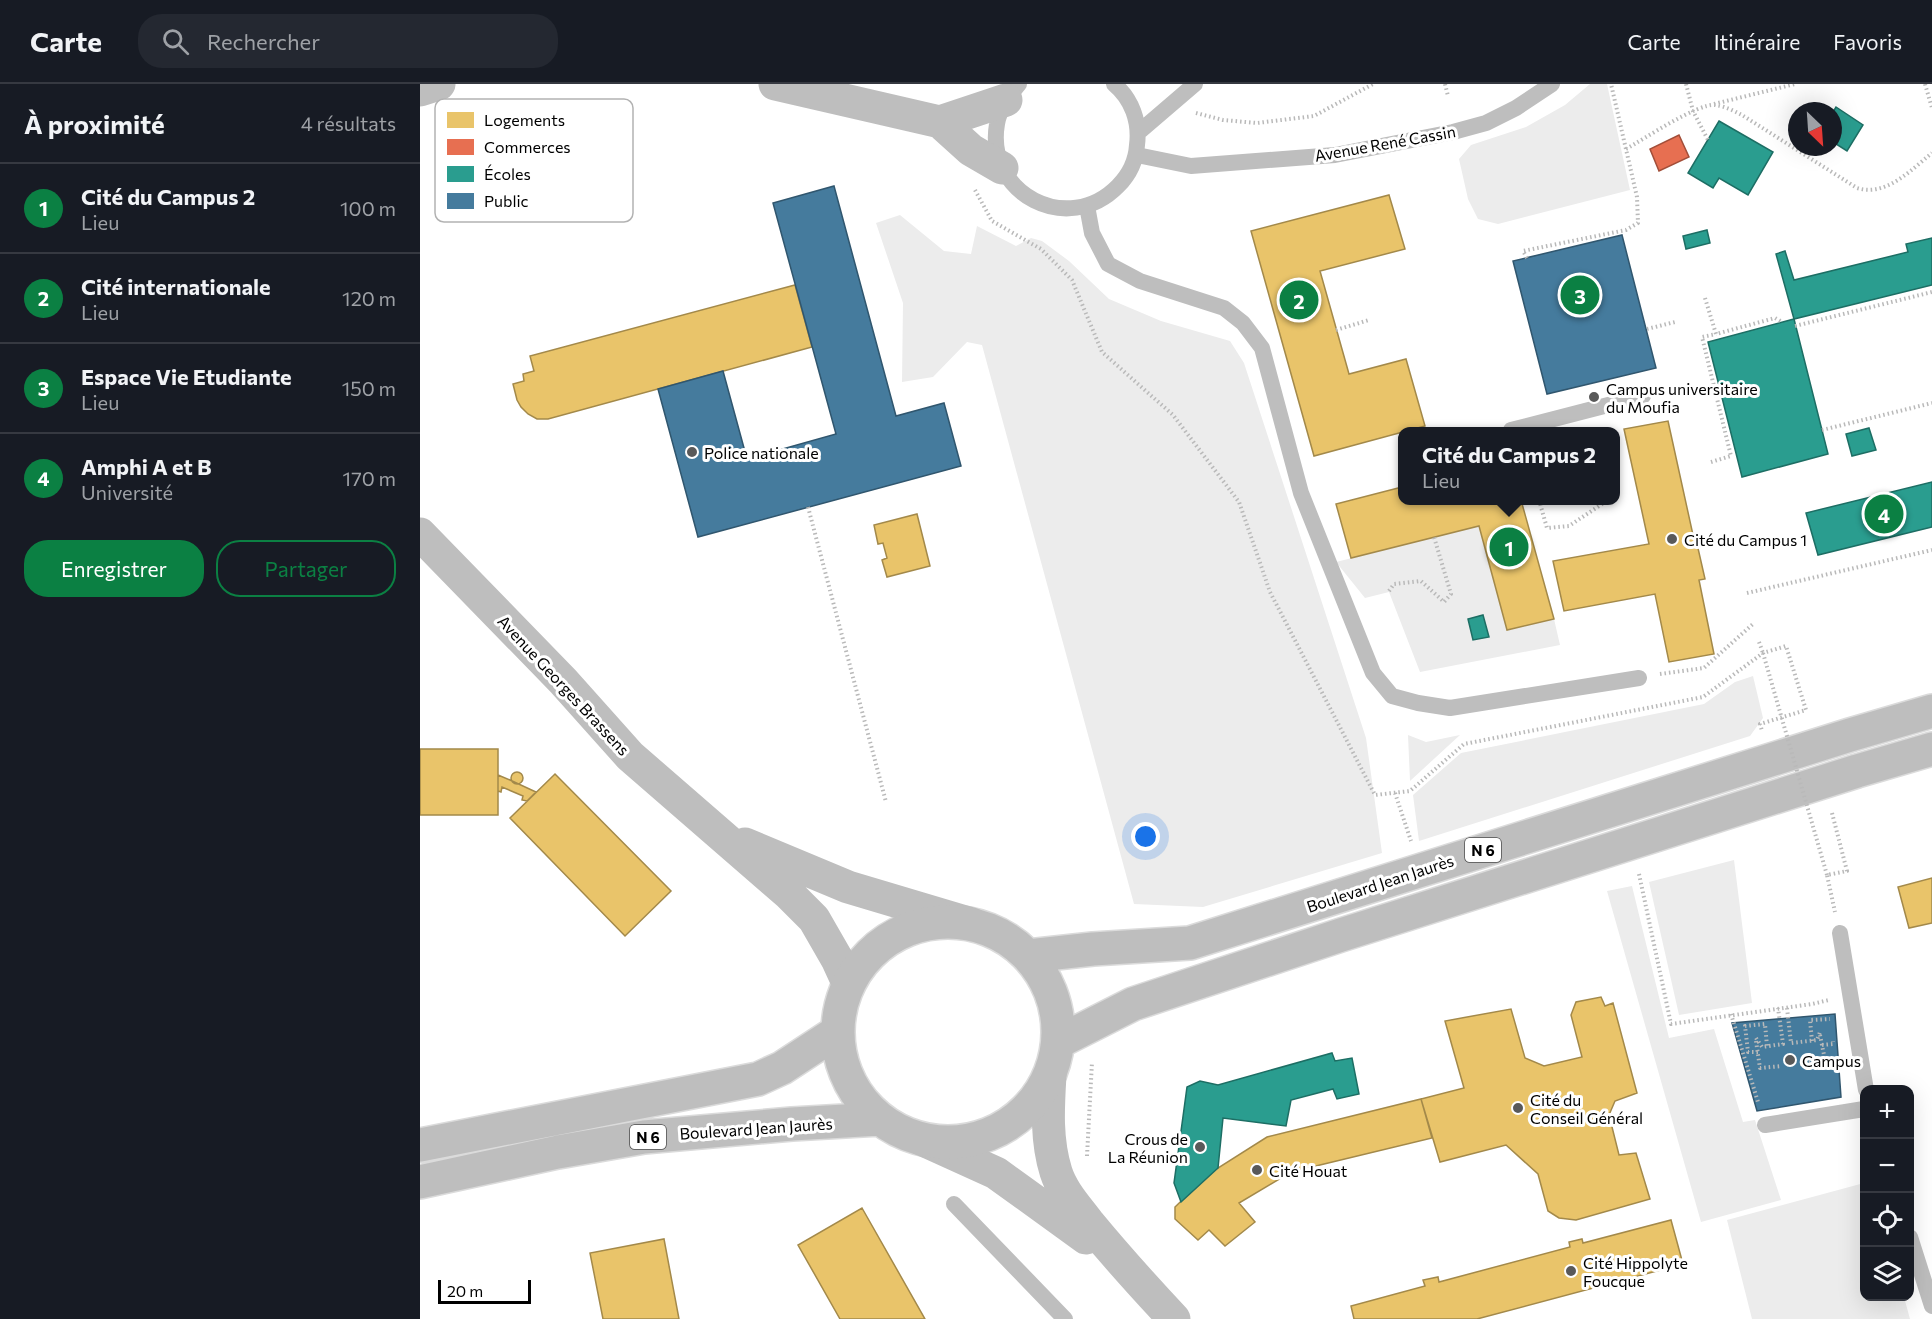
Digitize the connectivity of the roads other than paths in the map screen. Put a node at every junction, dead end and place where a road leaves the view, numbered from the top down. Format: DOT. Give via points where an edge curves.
graph roads {
  1 [pos="439,84"];
  2 [pos="775,84"];
  3 [pos="1114,84"];
  4 [pos="1195,84"];
  5 [pos="1552,84"];
  6 [pos="420,90"];
  7 [pos="1013,92"];
  8 [pos="940,122"];
  9 [pos="1139,132"];
  10 [pos="1137,155"];
  11 [pos="1002,168"];
  12 [pos="1087,206"];
  13 [pos="1643,396"];
  14 [pos="1523,427"];
  15 [pos="420,534"];
  16 [pos="1639,678"];
  17 [pos="1932,711"];
  18 [pos="1932,749"];
  19 [pos="714,830"];
  20 [pos="972,924"];
  21 [pos="1840,933"];
  22 [pos="1028,956"];
  23 [pos="848,983"];
  24 [pos="837,1032"];
  25 [pos="1058,1042"];
  26 [pos="1050,1076"];
  27 [pos="1865,1085"];
  28 [pos="1860,1110"];
  29 [pos="880,1119"];
  30 [pos="1765,1125"];
  31 [pos="921,1139"];
  32 [pos="420,1145"];
  33 [pos="420,1182"];
  34 [pos="954,1204"];
  35 [pos="1913,1247"];
  36 [pos="1124,1266"];
  37 [pos="1932,1306"];
  38 [pos="1065,1319"];
  39 [pos="1174,1319"];
  1 -- 6 [label="main road"];
  2 -- 8 [label="main road"];
  3 -- 9 [label="lane" via="1133,109"];
  4 -- 9 [label="lane"];
  5 -- 10 [label="lane, Avenue René Cassin" via="1486,123 1335,155 1191,166"];
  7 -- 8 [label="main road"];
  7 -- 11 [label="lane" via="997,122 995,145"];
  8 -- 11 [label="main road" via="971,150"];
  9 -- 10 [label="lane"];
  10 -- 12 [label="lane" via="1126,178 1109,195"];
  11 -- 12 [label="lane" via="1028,198 1067,209"];
  12 -- 16 [label="lane" via="1092,233 1108,264 1140,282 1224,308 1243,323 1262,348 1301,493 1373,673 1392,696 1450,708"];
  13 -- 14 [label="lane"];
  15 -- 19 [label="main road, Avenue Georges Brassens" via="630,756"];
  17 -- 22 [label="main road, Boulevard Jean Jaurès / N 6" via="1190,943"];
  18 -- 25 [label="main road, N 6" via="1144,1000"];
  19 -- 20 [label="main road, Avenue Georges Brassens" via="848,887"];
  19 -- 23 [label="main road, Avenue Georges Brassens" via="814,919"];
  20 -- 22 [label="main road" via="1003,936"];
  20 -- 23 [label="main road" via="935,922 899,932 869,954"];
  21 -- 27 [label="lane"];
  22 -- 25 [label="main road" via="1046,981 1056,1011"];
  23 -- 24 [label="main road"];
  24 -- 29 [label="main road" via="842,1065 857,1095"];
  24 -- 32 [label="main road, N 6" via="783,1068 758,1079"];
  25 -- 26 [label="main road"];
  26 -- 31 [label="main road" via="1032,1102 1006,1125 980,1137 951,1142"];
  26 -- 36 [label="main road" via="1047,1116 1056,1174 1066,1193"];
  28 -- 30 [label="lane"];
  29 -- 31 [label="main road"];
  29 -- 33 [label="main road, Boulevard Jean Jaurès / N 6" via="644,1137"];
  31 -- 36 [label="main road" via="996,1173"];
  34 -- 38 [label="lane"];
  35 -- 37 [label="lane"];
  36 -- 39 [label="main road"];
}
